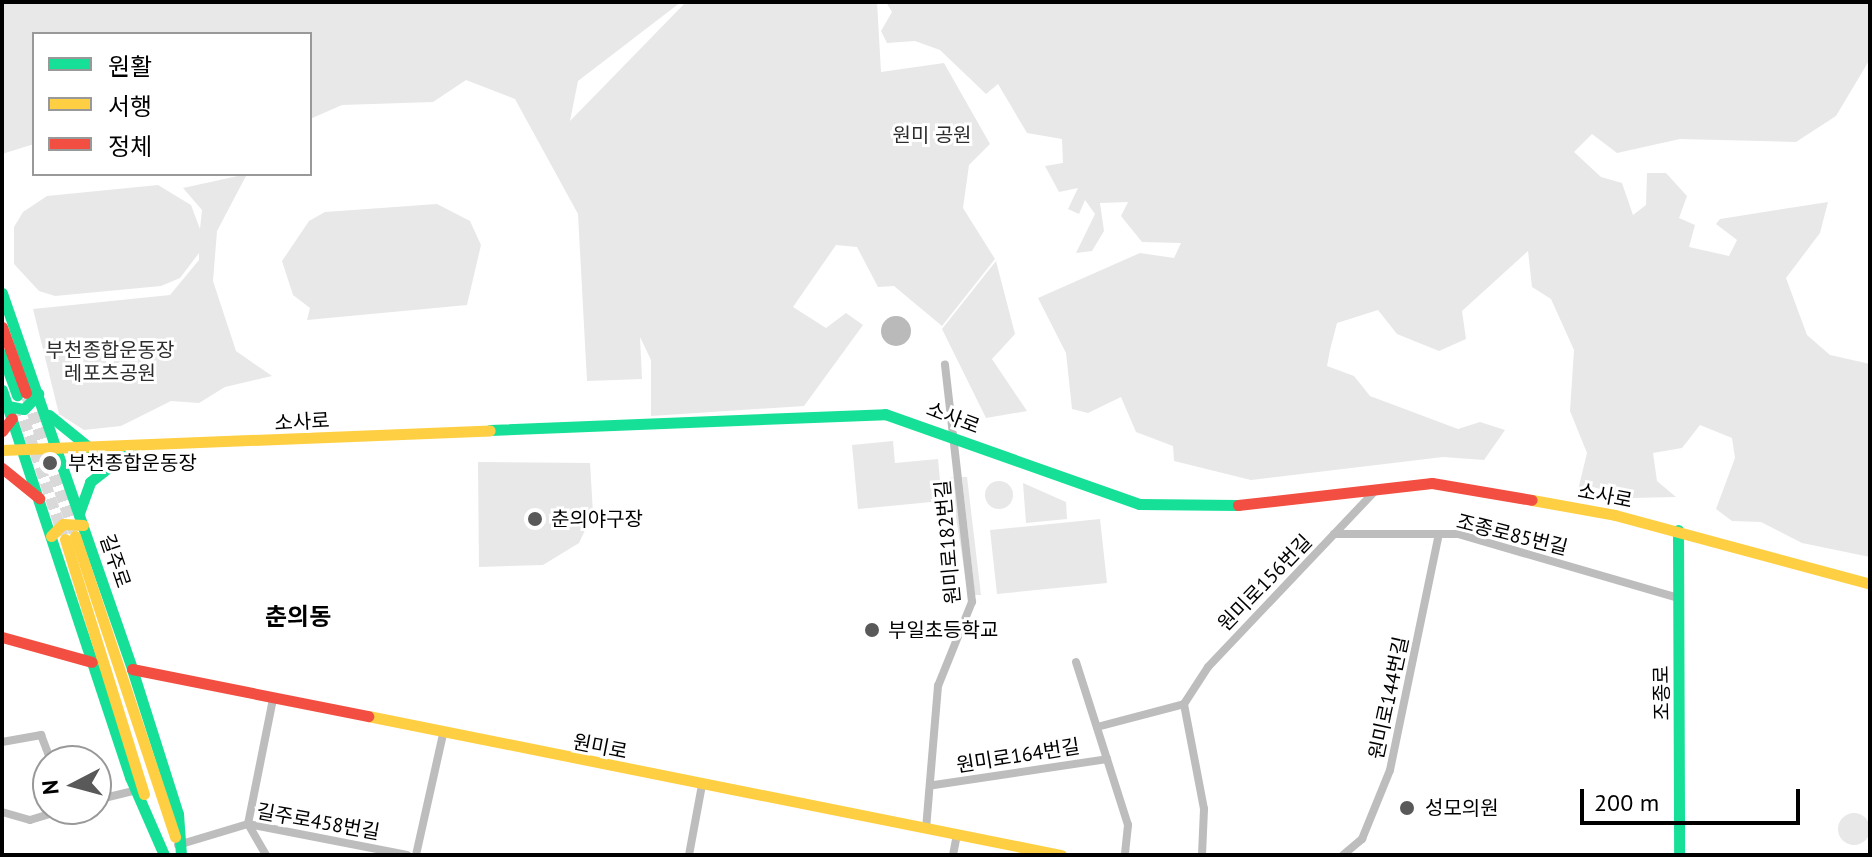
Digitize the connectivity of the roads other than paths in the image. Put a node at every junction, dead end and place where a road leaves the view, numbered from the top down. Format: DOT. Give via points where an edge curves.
graph roads {
  1 [pos="2,293"];
  2 [pos="2,327"];
  3 [pos="2,354"];
  4 [pos="945,365"];
  5 [pos="2,390"];
  6 [pos="31,397"];
  7 [pos="10,412"];
  8 [pos="2,431"];
  9 [pos="135,448"];
  10 [pos="2,450"];
  11 [pos="91,450"];
  12 [pos="24,451"];
  13 [pos="57,451"];
  14 [pos="2,468"];
  15 [pos="1376,489"];
  16 [pos="39,498"];
  17 [pos="79,513"];
  18 [pos="83,525"];
  19 [pos="1678,530"];
  20 [pos="1334,534"];
  21 [pos="1439,534"];
  22 [pos="51,536"];
  23 [pos="1870,584"];
  24 [pos="1679,598"];
  25 [pos="2,637"];
  26 [pos="92,662"];
  27 [pos="1076,662"];
  28 [pos="132,669"];
  29 [pos="155,674"];
  30 [pos="139,690"];
  31 [pos="273,699"];
  32 [pos="1184,704"];
  33 [pos="1097,727"];
  34 [pos="443,734"];
  35 [pos="2,742"];
  36 [pos="45,745"];
  37 [pos="1107,759"];
  38 [pos="702,785"];
  39 [pos="934,785"];
  40 [pos="137,790"];
  41 [pos="112,796"];
  42 [pos="2,812"];
  43 [pos="32,819"];
  44 [pos="152,820"];
  45 [pos="248,824"];
  46 [pos="926,829"];
  47 [pos="957,835"];
  48 [pos="180,850"];
  49 [pos="164,855"];
  50 [pos="266,855"];
  51 [pos="407,855"];
  52 [pos="416,855"];
  53 [pos="689,855"];
  54 [pos="953,855"];
  55 [pos="1061,855"];
  56 [pos="1125,855"];
  57 [pos="1202,855"];
  58 [pos="1343,855"];
  59 [pos="1679,855"];
  1 -- 6 [label="street, 길주로"];
  2 -- 6 [label="street, 길주로"];
  3 -- 6 [label="street, 길주로"];
  4 -- 39 [label="street, 원미로182번길" via="972,602 938,686"];
  5 -- 7 [label="street, 길주로"];
  6 -- 7 [label="street" via="24,409"];
  6 -- 11 [label="street"];
  6 -- 13 [label="street, 길주로"];
  7 -- 8 [label="street"];
  7 -- 12 [label="street, 길주로"];
  9 -- 11 [label="street, 소사로"];
  9 -- 15 [label="street, 소사로" via="885,414 1139,504 1201,509"];
  9 -- 17 [label="street" via="90,482"];
  10 -- 12 [label="street, 소사로"];
  11 -- 13 [label="street, 소사로"];
  12 -- 13 [label="street, 소사로"];
  12 -- 16 [label="street, 길주로"];
  13 -- 17 [label="street, 길주로"];
  14 -- 16 [label="street"];
  15 -- 19 [label="street, 소사로" via="1432,483"];
  15 -- 20 [label="street, 원미로156번길"];
  16 -- 22 [label="street, 길주로"];
  17 -- 18 [label="street, 길주로"];
  18 -- 22 [label="street" via="63,524"];
  18 -- 28 [label="street, 길주로"];
  19 -- 23 [label="street, 소사로"];
  19 -- 24 [label="street, 조종로"];
  20 -- 21 [label="street, 조종로85번길"];
  20 -- 32 [label="street, 원미로156번길" via="1208,667"];
  21 -- 24 [label="street, 조종로85번길" via="1479,538"];
  21 -- 58 [label="street, 원미로144번길" via="1390,770 1362,839"];
  22 -- 26 [label="street, 길주로"];
  24 -- 59 [label="street, 조종로"];
  25 -- 26 [label="street"];
  26 -- 40 [label="street, 길주로"];
  27 -- 33 [label="street, 원미로164번길"];
  28 -- 29 [label="street, 원미로"];
  28 -- 30 [label="street, 길주로"];
  29 -- 30 [label="street"];
  29 -- 31 [label="street, 원미로"];
  30 -- 48 [label="street, 길주로" via="178,814"];
  31 -- 34 [label="street, 원미로"];
  31 -- 45 [label="street"];
  32 -- 33 [label="street"];
  32 -- 57 [label="street" via="1204,809"];
  33 -- 37 [label="street, 원미로164번길"];
  34 -- 38 [label="street, 원미로"];
  34 -- 52 [label="street"];
  35 -- 36 [label="street" via="41,735"];
  37 -- 39 [label="street, 원미로164번길"];
  37 -- 56 [label="street, 원미로164번길" via="1128,825"];
  38 -- 46 [label="street, 원미로"];
  38 -- 53 [label="street"];
  39 -- 46 [label="street, 원미로182번길"];
  40 -- 41 [label="street"];
  40 -- 44 [label="street, 길주로"];
  42 -- 43 [label="street"];
  44 -- 48 [label="street, 길주로" via="70,537"];
  44 -- 49 [label="street, 길주로"];
  45 -- 48 [label="street, 길주로458번길"];
  45 -- 50 [label="street"];
  45 -- 51 [label="street, 길주로458번길"];
  46 -- 47 [label="street, 원미로"];
  47 -- 54 [label="street"];
  47 -- 55 [label="street, 원미로"];
}
